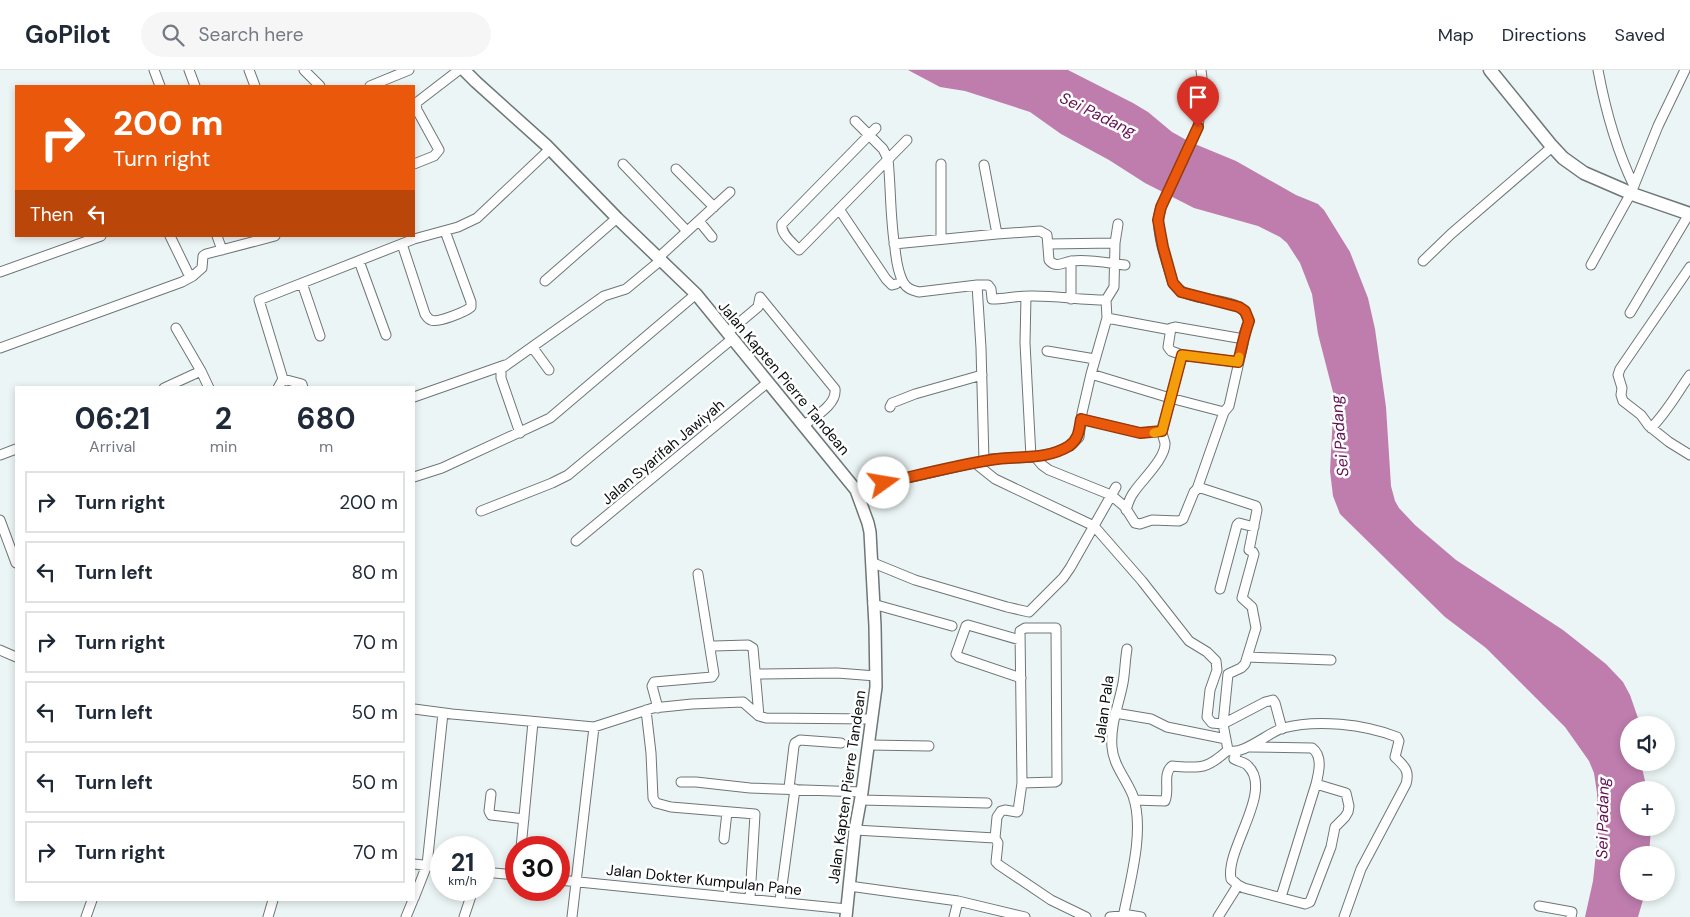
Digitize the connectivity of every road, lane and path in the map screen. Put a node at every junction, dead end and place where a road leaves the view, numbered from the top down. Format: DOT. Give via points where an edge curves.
graph roads {
  1 [pos="154,70"];
  2 [pos="190,70"];
  3 [pos="249,70"];
  4 [pos="304,70"];
  5 [pos="409,70"];
  6 [pos="459,70"];
  7 [pos="464,70"];
  8 [pos="1201,70"];
  9 [pos="1490,70"];
  10 [pos="1598,70"];
  11 [pos="1685,70"];
  12 [pos="160,85"];
  13 [pos="195,85"];
  14 [pos="255,85"];
  15 [pos="319,85"];
  16 [pos="372,85"];
  17 [pos="855,121"];
  18 [pos="873,132"];
  19 [pos="907,140"];
  20 [pos="1552,147"];
  21 [pos="550,149"];
  22 [pos="888,159"];
  23 [pos="415,164"];
  24 [pos="624,164"];
  25 [pos="941,164"];
  26 [pos="984,165"];
  27 [pos="676,169"];
  28 [pos="1632,189"];
  29 [pos="730,192"];
  30 [pos="714,207"];
  31 [pos="839,209"];
  32 [pos="1690,214"];
  33 [pos="617,218"];
  34 [pos="699,221"];
  35 [pos="1118,224"];
  36 [pos="445,231"];
  37 [pos="687,231"];
  38 [pos="997,234"];
  39 [pos="98,237"];
  40 [pos="170,237"];
  41 [pos="217,237"];
  42 [pos="267,237"];
  43 [pos="712,237"];
  44 [pos="941,239"];
  45 [pos="242,240"];
  46 [pos="1115,243"];
  47 [pos="402,244"];
  48 [pos="894,244"];
  49 [pos="1048,244"];
  50 [pos="222,250"];
  51 [pos="660,259"];
  52 [pos="359,261"];
  53 [pos="1071,261"];
  54 [pos="1423,261"];
  55 [pos="1114,263"];
  56 [pos="1125,264"];
  57 [pos="1591,264"];
  58 [pos="1690,267"];
  59 [pos="0,272"];
  60 [pos="193,276"];
  61 [pos="546,281"];
  62 [pos="302,283"];
  63 [pos="896,284"];
  64 [pos="977,285"];
  65 [pos="696,294"];
  66 [pos="1026,296"];
  67 [pos="1071,299"];
  68 [pos="1106,300"];
  69 [pos="1630,313"];
  70 [pos="1107,318"];
  71 [pos="176,328"];
  72 [pos="1171,330"];
  73 [pos="386,335"];
  74 [pos="320,336"];
  75 [pos="729,336"];
  76 [pos="1242,340"];
  77 [pos="0,348"];
  78 [pos="533,348"];
  79 [pos="1047,351"];
  80 [pos="1182,355"];
  81 [pos="1095,359"];
  82 [pos="1238,362"];
  83 [pos="506,365"];
  84 [pos="549,370"];
  85 [pos="201,371"];
  86 [pos="1091,374"];
  87 [pos="982,375"];
  88 [pos="1690,375"];
  89 [pos="283,379"];
  90 [pos="767,383"];
  91 [pos="168,386"];
  92 [pos="208,386"];
  93 [pos="279,386"];
  94 [pos="302,386"];
  95 [pos="415,397"];
  96 [pos="1170,398"];
  97 [pos="890,407"];
  98 [pos="1224,412"];
  99 [pos="1081,419"];
  100 [pos="803,426"];
  101 [pos="1651,428"];
  102 [pos="1162,431"];
  103 [pos="520,433"];
  104 [pos="15,449"];
  105 [pos="0,455"];
  106 [pos="1690,455"];
  107 [pos="1033,457"];
  108 [pos="984,461"];
  109 [pos="975,463"];
  110 [pos="415,477"];
  111 [pos="1197,489"];
  112 [pos="856,490"];
  113 [pos="1114,491"];
  114 [pos="1126,510"];
  115 [pos="481,511"];
  116 [pos="0,520"];
  117 [pos="1094,526"];
  118 [pos="1254,527"];
  119 [pos="576,541"];
  120 [pos="1231,547"];
  121 [pos="1249,550"];
  122 [pos="15,556"];
  123 [pos="871,562"];
  124 [pos="698,574"];
  125 [pos="1220,589"];
  126 [pos="873,604"];
  127 [pos="952,626"];
  128 [pos="1020,640"];
  129 [pos="710,649"];
  130 [pos="1127,649"];
  131 [pos="0,650"];
  132 [pos="15,657"];
  133 [pos="1247,657"];
  134 [pos="1331,660"];
  135 [pos="755,674"];
  136 [pos="876,676"];
  137 [pos="1021,678"];
  138 [pos="658,708"];
  139 [pos="415,709"];
  140 [pos="646,710"];
  141 [pos="442,713"];
  142 [pos="1115,714"];
  143 [pos="759,716"];
  144 [pos="872,719"];
  145 [pos="533,722"];
  146 [pos="1223,724"];
  147 [pos="594,727"];
  148 [pos="1282,729"];
  149 [pos="1226,739"];
  150 [pos="842,743"];
  151 [pos="869,745"];
  152 [pos="929,746"];
  153 [pos="1247,747"];
  154 [pos="1232,751"];
  155 [pos="681,782"];
  156 [pos="1022,783"];
  157 [pos="1316,784"];
  158 [pos="792,789"];
  159 [pos="491,794"];
  160 [pos="861,796"];
  161 [pos="1134,800"];
  162 [pos="987,803"];
  163 [pos="727,812"];
  164 [pos="524,819"];
  165 [pos="855,830"];
  166 [pos="522,836"];
  167 [pos="995,838"];
  168 [pos="724,839"];
  169 [pos="415,864"];
  170 [pos="427,866"];
  171 [pos="430,866"];
  172 [pos="570,881"];
  173 [pos="576,882"];
  174 [pos="1238,885"];
  175 [pos="849,886"];
  176 [pos="415,894"];
  177 [pos="750,898"];
  178 [pos="1282,898"];
  179 [pos="92,901"];
  180 [pos="274,901"];
  181 [pos="412,901"];
  182 [pos="470,901"];
  183 [pos="780,901"];
  184 [pos="958,901"];
  185 [pos="1539,906"];
  186 [pos="846,913"];
  187 [pos="1123,916"];
  188 [pos="86,917"];
  189 [pos="268,917"];
  190 [pos="406,917"];
  191 [pos="464,917"];
  192 [pos="572,917"];
  193 [pos="954,917"];
  194 [pos="1025,917"];
  195 [pos="1086,917"];
  196 [pos="1110,917"];
  197 [pos="1141,917"];
  198 [pos="1218,917"];
  199 [pos="1344,917"];
  200 [pos="1571,917"];
  1 -- 12 [label="street"];
  2 -- 13 [label="street"];
  3 -- 14 [label="street"];
  4 -- 15 [label="street"];
  5 -- 16 [label="street"];
  6 -- 23 [label="street" via="416,103 439,150 434,156"];
  7 -- 21 [label="main road, Jalan Kapten Pierre Tandean"];
  8 -- 76 [label="street" via="1204,86 1198,127 1158,220 1175,288 1245,311 1249,321"];
  9 -- 20 [label="main road"];
  10 -- 28 [label="street"];
  11 -- 28 [label="street"];
  17 -- 18 [label="street"];
  18 -- 22 [label="street"];
  18 -- 31 [label="street" via="781,228 799,250"];
  19 -- 22 [label="street"];
  20 -- 28 [label="main road" via="1584,173"];
  20 -- 54 [label="street"];
  21 -- 33 [label="main road, Jalan Kapten Pierre Tandean"];
  21 -- 36 [label="street" via="477,218"];
  22 -- 31 [label="street"];
  22 -- 48 [label="street"];
  24 -- 37 [label="street"];
  25 -- 44 [label="street"];
  26 -- 38 [label="street"];
  27 -- 30 [label="street"];
  28 -- 32 [label="main road"];
  28 -- 57 [label="street"];
  29 -- 30 [label="street"];
  30 -- 34 [label="street"];
  31 -- 63 [label="street" via="886,279 892,285"];
  32 -- 69 [label="street"];
  33 -- 51 [label="main road, Jalan Kapten Pierre Tandean"];
  33 -- 61 [label="street"];
  34 -- 37 [label="street"];
  34 -- 43 [label="street"];
  35 -- 46 [label="street"];
  36 -- 47 [label="street"];
  36 -- 47 [label="street" via="471,302 466,311 436,320 428,318"];
  37 -- 51 [label="street"];
  38 -- 44 [label="street"];
  38 -- 49 [label="street" via="1040,231 1047,235"];
  39 -- 59 [label="street"];
  40 -- 60 [label="street" via="188,273"];
  41 -- 50 [label="street"];
  42 -- 45 [label="street"];
  44 -- 48 [label="street"];
  45 -- 50 [label="street"];
  46 -- 49 [label="street"];
  46 -- 55 [label="street"];
  47 -- 52 [label="street"];
  48 -- 64 [label="street" via="902,281 911,290"];
  49 -- 53 [label="street" via="1052,263 1057,265"];
  50 -- 60 [label="street" via="203,256 202,268"];
  51 -- 65 [label="main road, Jalan Kapten Pierre Tandean"];
  51 -- 78 [label="street" via="626,289 604,296"];
  52 -- 62 [label="street"];
  52 -- 73 [label="street"];
  53 -- 55 [label="street"];
  53 -- 67 [label="street"];
  55 -- 56 [label="street"];
  55 -- 68 [label="street" via="1114,288"];
  58 -- 101 [label="street" via="1618,375 1622,401"];
  60 -- 77 [label="street"];
  62 -- 74 [label="street"];
  62 -- 89 [label="street" via="260,300"];
  64 -- 66 [label="street" via="990,286 992,299"];
  64 -- 87 [label="street"];
  65 -- 75 [label="main road, Jalan Kapten Pierre Tandean"];
  65 -- 103 [label="street" via="550,418"];
  66 -- 67 [label="street"];
  66 -- 107 [label="street" via="1024,343"];
  67 -- 68 [label="street"];
  68 -- 70 [label="street"];
  70 -- 72 [label="street"];
  70 -- 81 [label="street"];
  71 -- 85 [label="street"];
  72 -- 76 [label="street" via="1175,327"];
  72 -- 80 [label="street" via="1168,347"];
  75 -- 90 [label="main road, Jalan Kapten Pierre Tandean"];
  75 -- 100 [label="street" via="758,307 760,298 835,389 836,396 832,401"];
  75 -- 115 [label="street" via="568,475"];
  76 -- 82 [label="street"];
  78 -- 83 [label="street"];
  78 -- 84 [label="street"];
  79 -- 81 [label="street"];
  80 -- 82 [label="street"];
  80 -- 96 [label="street"];
  81 -- 86 [label="street"];
  82 -- 98 [label="street" via="1229,406"];
  83 -- 95 [label="street"];
  83 -- 103 [label="street" via="501,370 501,378"];
  85 -- 91 [label="street"];
  85 -- 92 [label="street"];
  86 -- 96 [label="street"];
  86 -- 99 [label="street"];
  87 -- 97 [label="street" via="915,394 892,403"];
  87 -- 108 [label="street"];
  88 -- 101 [label="street" via="1663,416"];
  89 -- 93 [label="street"];
  89 -- 94 [label="street"];
  90 -- 100 [label="main road, Jalan Kapten Pierre Tandean"];
  90 -- 119 [label="street, Jalan Syarifah Jawiyah"];
  96 -- 98 [label="street"];
  96 -- 102 [label="street"];
  98 -- 111 [label="street"];
  99 -- 102 [label="street" via="1140,433"];
  99 -- 107 [label="street" via="1079,437 1070,446"];
  100 -- 112 [label="main road, Jalan Kapten Pierre Tandean"];
  101 -- 106 [label="street"];
  102 -- 114 [label="street" via="1164,448 1149,474 1134,491"];
  103 -- 110 [label="street"];
  104 -- 105 [label="street"];
  107 -- 108 [label="street"];
  107 -- 113 [label="street" via="1049,470"];
  108 -- 109 [label="street"];
  109 -- 112 [label="street"];
  109 -- 117 [label="street" via="995,478"];
  111 -- 114 [label="street" via="1183,519 1179,521 1135,523"];
  111 -- 118 [label="street" via="1256,506"];
  112 -- 123 [label="main road, Jalan Kapten Pierre Tandean" via="870,528"];
  113 -- 114 [label="street"];
  113 -- 117 [label="street"];
  116 -- 122 [label="street"];
  117 -- 123 [label="street" via="1063,578 1029,612 915,580"];
  117 -- 146 [label="street" via="1188,641 1214,657 1218,664 1210,690 1207,718 1212,723"];
  118 -- 120 [label="street" via="1238,524"];
  118 -- 121 [label="street"];
  120 -- 121 [label="street"];
  120 -- 125 [label="street"];
  121 -- 133 [label="street" via="1254,554 1242,598 1252,607 1256,628"];
  123 -- 126 [label="main road, Jalan Kapten Pierre Tandean"];
  124 -- 129 [label="street"];
  126 -- 127 [label="street"];
  126 -- 136 [label="main road, Jalan Kapten Pierre Tandean"];
  128 -- 137 [label="street"];
  128 -- 137 [label="street" via="968,625 956,654 959,658"];
  128 -- 156 [label="street" via="1020,632 1025,628 1057,629 1057,780"];
  129 -- 135 [label="street" via="714,646 750,645"];
  129 -- 138 [label="street" via="714,676 654,682 652,686"];
  130 -- 142 [label="street, Jalan Pala"];
  131 -- 132 [label="street"];
  133 -- 134 [label="street"];
  133 -- 146 [label="street" via="1241,668 1228,674"];
  135 -- 136 [label="street"];
  135 -- 143 [label="street"];
  136 -- 144 [label="main road, Jalan Kapten Pierre Tandean"];
  137 -- 156 [label="street"];
  138 -- 140 [label="street"];
  138 -- 143 [label="street" via="743,702"];
  139 -- 141 [label="street"];
  140 -- 147 [label="street"];
  140 -- 163 [label="street" via="656,803"];
  141 -- 145 [label="street"];
  141 -- 170 [label="street"];
  142 -- 149 [label="street" via="1151,719 1167,727"];
  142 -- 161 [label="street, Jalan Pala" via="1113,754"];
  143 -- 144 [label="street"];
  144 -- 151 [label="main road, Jalan Kapten Pierre Tandean"];
  145 -- 147 [label="street"];
  145 -- 164 [label="street"];
  146 -- 148 [label="street" via="1273,700"];
  146 -- 149 [label="street"];
  147 -- 173 [label="street"];
  148 -- 153 [label="street"];
  148 -- 199 [label="street" via="1302,725 1346,725 1378,729 1399,741 1395,757 1408,771 1406,784 1361,869"];
  149 -- 154 [label="street" via="1226,746"];
  150 -- 158 [label="street" via="797,741"];
  151 -- 152 [label="street"];
  151 -- 160 [label="main road, Jalan Kapten Pierre Tandean"];
  153 -- 154 [label="street"];
  153 -- 157 [label="street" via="1312,748 1319,756"];
  154 -- 161 [label="street" via="1204,767 1169,768 1165,801"];
  154 -- 174 [label="street" via="1234,759 1245,763 1251,770 1256,792 1230,869 1231,879"];
  155 -- 158 [label="street"];
  156 -- 167 [label="street" via="1018,811 1001,811 997,817"];
  157 -- 178 [label="street"];
  157 -- 178 [label="street" via="1346,793 1348,812 1335,827 1331,847 1310,902 1305,904"];
  158 -- 160 [label="street"];
  158 -- 183 [label="street"];
  159 -- 164 [label="street" via="491,815"];
  160 -- 162 [label="street"];
  160 -- 165 [label="main road, Jalan Kapten Pierre Tandean"];
  161 -- 187 [label="street, Jalan Pala" via="1137,822 1135,847"];
  163 -- 168 [label="street"];
  163 -- 177 [label="street" via="756,814"];
  164 -- 166 [label="street"];
  165 -- 167 [label="street"];
  165 -- 175 [label="main road, Jalan Kapten Pierre Tandean"];
  167 -- 195 [label="street" via="998,843 996,862 999,865 1051,900"];
  169 -- 170 [label="street"];
  170 -- 171 [label="street"];
  170 -- 176 [label="street"];
  172 -- 173 [label="street, Jalan Dokter Kumpulan Pane"];
  173 -- 177 [label="street, Jalan Dokter Kumpulan Pane"];
  173 -- 192 [label="street"];
  174 -- 178 [label="street"];
  174 -- 198 [label="street"];
  175 -- 184 [label="street"];
  175 -- 186 [label="main road, Jalan Kapten Pierre Tandean"];
  177 -- 183 [label="street, Jalan Dokter Kumpulan Pane"];
  179 -- 188 [label="street"];
  180 -- 189 [label="street"];
  181 -- 190 [label="street"];
  182 -- 191 [label="street"];
  183 -- 186 [label="street, Jalan Dokter Kumpulan Pane"];
  184 -- 193 [label="street"];
  184 -- 194 [label="street"];
  185 -- 200 [label="street" via="1572,912"];
  187 -- 196 [label="street"];
  187 -- 197 [label="street"];
}
